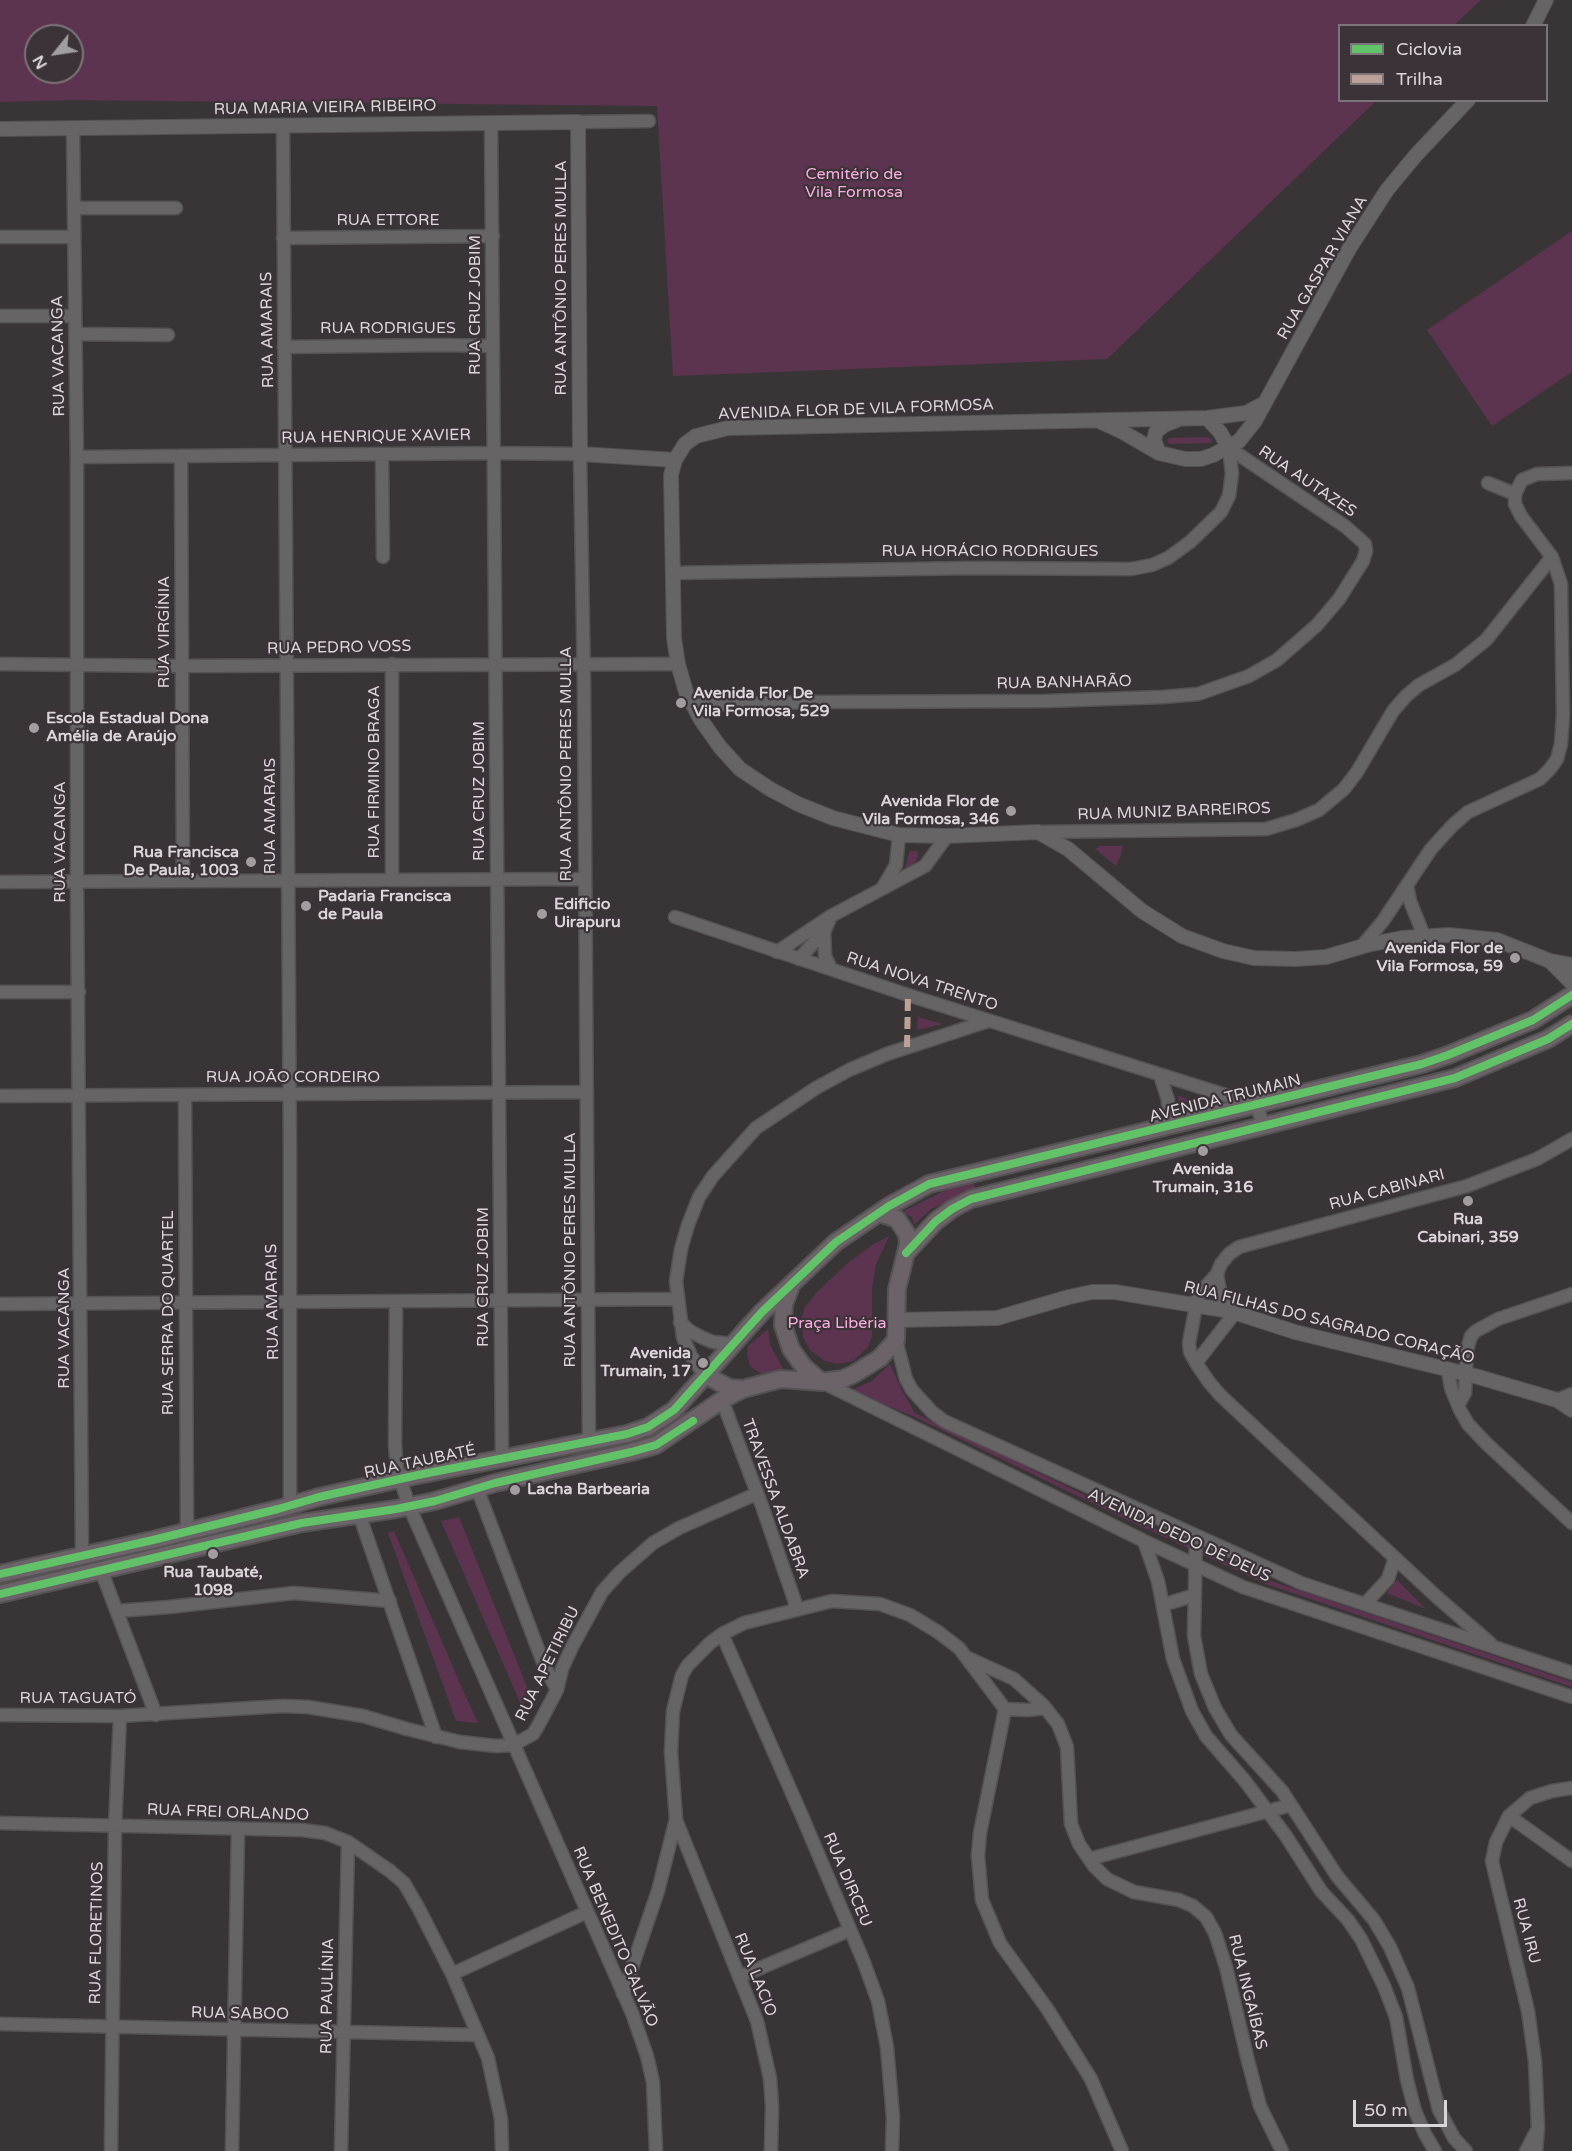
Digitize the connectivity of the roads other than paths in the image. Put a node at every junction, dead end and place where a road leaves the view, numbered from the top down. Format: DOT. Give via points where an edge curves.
graph roads {
  1 [pos="1546,0"];
  2 [pos="1534,24"];
  3 [pos="1466,102"];
  4 [pos="649,121"];
  5 [pos="578,122"];
  6 [pos="491,123"];
  7 [pos="283,125"];
  8 [pos="73,128"];
  9 [pos="0,129"];
  10 [pos="74,208"];
  11 [pos="176,208"];
  12 [pos="493,236"];
  13 [pos="0,237"];
  14 [pos="74,237"];
  15 [pos="284,238"];
  16 [pos="0,316"];
  17 [pos="75,316"];
  18 [pos="75,334"];
  19 [pos="168,336"];
  20 [pos="493,346"];
  21 [pos="284,347"];
  22 [pos="1263,404"];
  23 [pos="1207,418"];
  24 [pos="1181,419"];
  25 [pos="1096,420"];
  26 [pos="1229,448"];
  27 [pos="494,453"];
  28 [pos="1159,453"];
  29 [pos="382,454"];
  30 [pos="580,454"];
  31 [pos="286,455"];
  32 [pos="181,456"];
  33 [pos="77,457"];
  34 [pos="675,460"];
  35 [pos="1572,473"];
  36 [pos="1488,483"];
  37 [pos="1515,494"];
  38 [pos="1365,544"];
  39 [pos="383,557"];
  40 [pos="1552,557"];
  41 [pos="673,573"];
  42 [pos="496,663"];
  43 [pos="584,663"];
  44 [pos="0,664"];
  45 [pos="77,664"];
  46 [pos="392,664"];
  47 [pos="678,664"];
  48 [pos="181,666"];
  49 [pos="287,666"];
  50 [pos="693,705"];
  51 [pos="1038,832"];
  52 [pos="899,835"];
  53 [pos="947,836"];
  54 [pos="288,879"];
  55 [pos="392,879"];
  56 [pos="497,879"];
  57 [pos="584,879"];
  58 [pos="183,880"];
  59 [pos="77,881"];
  60 [pos="0,882"];
  61 [pos="1407,886"];
  62 [pos="882,888"];
  63 [pos="831,916"];
  64 [pos="675,917"];
  65 [pos="825,930"];
  66 [pos="1424,936"];
  67 [pos="1362,946"];
  68 [pos="777,952"];
  69 [pos="799,959"];
  70 [pos="1550,961"];
  71 [pos="1572,965"];
  72 [pos="831,969"];
  73 [pos="1572,983"];
  74 [pos="0,992"];
  75 [pos="79,992"];
  76 [pos="1572,995"];
  77 [pos="988,1021"];
  78 [pos="1572,1024"];
  79 [pos="1160,1075"];
  80 [pos="586,1092"];
  81 [pos="499,1093"];
  82 [pos="289,1094"];
  83 [pos="80,1095"];
  84 [pos="185,1095"];
  85 [pos="0,1096"];
  86 [pos="1257,1105"];
  87 [pos="1263,1125"];
  88 [pos="1147,1132"];
  89 [pos="1572,1139"];
  90 [pos="879,1213"];
  91 [pos="906,1253"];
  92 [pos="1217,1274"];
  93 [pos="791,1284"];
  94 [pos="1572,1294"];
  95 [pos="677,1299"];
  96 [pos="500,1300"];
  97 [pos="588,1300"];
  98 [pos="396,1302"];
  99 [pos="290,1303"];
  100 [pos="0,1304"];
  101 [pos="81,1304"];
  102 [pos="186,1304"];
  103 [pos="1195,1304"];
  104 [pos="1232,1312"];
  105 [pos="897,1320"];
  106 [pos="680,1323"];
  107 [pos="896,1340"];
  108 [pos="734,1344"];
  109 [pos="1196,1363"];
  110 [pos="1448,1371"];
  111 [pos="1467,1374"];
  112 [pos="705,1375"];
  113 [pos="820,1382"];
  114 [pos="743,1389"];
  115 [pos="1572,1394"];
  116 [pos="722,1400"];
  117 [pos="1557,1400"];
  118 [pos="1458,1405"];
  119 [pos="1572,1410"];
  120 [pos="589,1441"];
  121 [pos="502,1458"];
  122 [pos="401,1479"];
  123 [pos="477,1488"];
  124 [pos="756,1494"];
  125 [pos="290,1506"];
  126 [pos="409,1506"];
  127 [pos="359,1514"];
  128 [pos="1572,1523"];
  129 [pos="187,1531"];
  130 [pos="1196,1536"];
  131 [pos="1144,1541"];
  132 [pos="82,1555"];
  133 [pos="1395,1558"];
  134 [pos="1197,1566"];
  135 [pos="101,1570"];
  136 [pos="0,1574"];
  137 [pos="0,1594"];
  138 [pos="1195,1595"];
  139 [pos="390,1601"];
  140 [pos="1365,1604"];
  141 [pos="1163,1605"];
  142 [pos="795,1609"];
  143 [pos="117,1611"];
  144 [pos="723,1634"];
  145 [pos="1495,1648"];
  146 [pos="966,1657"];
  147 [pos="1006,1674"];
  148 [pos="1572,1674"];
  149 [pos="1027,1689"];
  150 [pos="557,1690"];
  151 [pos="996,1697"];
  152 [pos="1572,1697"];
  153 [pos="1045,1708"];
  154 [pos="1009,1710"];
  155 [pos="0,1715"];
  156 [pos="156,1715"];
  157 [pos="120,1716"];
  158 [pos="435,1737"];
  159 [pos="513,1745"];
  160 [pos="1572,1788"];
  161 [pos="1291,1805"];
  162 [pos="1268,1811"];
  163 [pos="1509,1816"];
  164 [pos="676,1819"];
  165 [pos="0,1823"];
  166 [pos="115,1827"];
  167 [pos="237,1828"];
  168 [pos="0,1831"];
  169 [pos="348,1842"];
  170 [pos="1089,1859"];
  171 [pos="1572,1861"];
  172 [pos="587,1912"];
  173 [pos="850,1930"];
  174 [pos="453,1974"];
  175 [pos="739,1977"];
  176 [pos="623,1994"];
  177 [pos="0,2024"];
  178 [pos="112,2028"];
  179 [pos="234,2030"];
  180 [pos="344,2032"];
  181 [pos="478,2035"];
  182 [pos="1538,2128"];
  183 [pos="111,2151"];
  184 [pos="232,2151"];
  185 [pos="341,2151"];
  186 [pos="502,2151"];
  187 [pos="656,2151"];
  188 [pos="771,2151"];
  189 [pos="892,2151"];
  190 [pos="1122,2151"];
  191 [pos="1282,2151"];
  192 [pos="1435,2151"];
  193 [pos="1466,2151"];
  194 [pos="1526,2151"];
  195 [pos="1536,2151"];
  1 -- 2 [label="street"];
  3 -- 22 [label="street, RUA GASPAR VIANA" via="1387,190 1349,249"];
  4 -- 5 [label="street, RUA MARIA VIEIRA RIBEIRO"];
  5 -- 6 [label="street, RUA MARIA VIEIRA RIBEIRO"];
  5 -- 30 [label="street, RUA ANTÔNIO PERES MULLA"];
  6 -- 7 [label="street, RUA MARIA VIEIRA RIBEIRO"];
  6 -- 12 [label="street, RUA CRUZ JOBIM"];
  7 -- 8 [label="street, RUA MARIA VIEIRA RIBEIRO"];
  7 -- 15 [label="street, RUA AMARAIS"];
  8 -- 9 [label="street, RUA MARIA VIEIRA RIBEIRO"];
  8 -- 10 [label="street, RUA VACANGA"];
  10 -- 11 [label="street"];
  10 -- 14 [label="street, RUA VACANGA"];
  12 -- 15 [label="street, RUA ETTORE"];
  12 -- 20 [label="street, RUA CRUZ JOBIM"];
  13 -- 14 [label="street"];
  14 -- 17 [label="street, RUA VACANGA"];
  15 -- 21 [label="street, RUA AMARAIS"];
  16 -- 17 [label="street"];
  17 -- 18 [label="street, RUA VACANGA"];
  18 -- 19 [label="street"];
  18 -- 33 [label="street, RUA VACANGA"];
  20 -- 21 [label="street, RUA RODRIGUES"];
  20 -- 27 [label="street, RUA CRUZ JOBIM"];
  21 -- 31 [label="street, RUA AMARAIS"];
  22 -- 23 [label="street" via="1246,413"];
  22 -- 26 [label="street, RUA GASPAR VIANA" via="1248,432"];
  23 -- 24 [label="street, AVENIDA FLOR DE VILA FORMOSA"];
  23 -- 26 [label="street"];
  24 -- 25 [label="street, AVENIDA FLOR DE VILA FORMOSA"];
  24 -- 28 [label="street" via="1156,432 1154,440"];
  25 -- 28 [label="street, AVENIDA FLOR DE VILA FORMOSA"];
  25 -- 34 [label="street, AVENIDA FLOR DE VILA FORMOSA" via="728,428 696,436 685,444"];
  26 -- 28 [label="street, AVENIDA FLOR DE VILA FORMOSA" via="1201,459"];
  26 -- 38 [label="street, RUA AUTAZES"];
  26 -- 41 [label="street, RUA HORÁCIO RODRIGUES" via="1232,474 1229,496 1221,512 1190,542 1152,565"];
  27 -- 29 [label="street, RUA HENRIQUE XAVIER"];
  27 -- 30 [label="street, RUA HENRIQUE XAVIER"];
  27 -- 42 [label="street, RUA CRUZ JOBIM"];
  29 -- 31 [label="street, RUA HENRIQUE XAVIER"];
  29 -- 39 [label="street"];
  30 -- 34 [label="street, RUA HENRIQUE XAVIER"];
  30 -- 43 [label="street, RUA ANTÔNIO PERES MULLA"];
  31 -- 32 [label="street, RUA HENRIQUE XAVIER"];
  31 -- 49 [label="street, RUA AMARAIS"];
  32 -- 33 [label="street, RUA HENRIQUE XAVIER"];
  32 -- 48 [label="street, RUA VIRGÍNIA"];
  33 -- 45 [label="street, RUA VACANGA"];
  34 -- 41 [label="street" via="671,476"];
  35 -- 37 [label="street" via="1537,474 1522,480"];
  36 -- 37 [label="street"];
  37 -- 40 [label="street" via="1521,516"];
  38 -- 50 [label="street, RUA BANHARÃO" via="1363,561 1339,600 1294,646 1249,676 1198,694 1046,701"];
  40 -- 51 [label="street, RUA MUNIZ BARREIROS" via="1486,640 1406,696 1357,772 1319,810 1266,829"];
  40 -- 61 [label="street" via="1563,602 1563,715 1557,759 1540,778 1468,812 1431,849"];
  41 -- 47 [label="street"];
  42 -- 43 [label="street, RUA PEDRO VOSS"];
  42 -- 46 [label="street, RUA PEDRO VOSS"];
  42 -- 56 [label="street, RUA CRUZ JOBIM"];
  43 -- 47 [label="street, RUA PEDRO VOSS"];
  43 -- 57 [label="street, RUA ANTÔNIO PERES MULLA"];
  44 -- 45 [label="street, RUA PEDRO VOSS"];
  45 -- 48 [label="street, RUA PEDRO VOSS"];
  45 -- 59 [label="street, RUA VACANGA"];
  46 -- 49 [label="street, RUA PEDRO VOSS"];
  46 -- 55 [label="street, RUA FIRMINO BRAGA"];
  47 -- 50 [label="street"];
  48 -- 49 [label="street, RUA PEDRO VOSS"];
  48 -- 58 [label="street, RUA VIRGÍNIA"];
  49 -- 54 [label="street, RUA AMARAIS"];
  50 -- 52 [label="street" via="720,747 740,769 770,789 833,818"];
  51 -- 53 [label="street"];
  51 -- 67 [label="street" via="1068,849 1142,911 1182,936 1223,951 1254,958 1296,960 1326,957"];
  52 -- 53 [label="street"];
  52 -- 62 [label="street" via="896,865"];
  53 -- 62 [label="street" via="925,866"];
  54 -- 55 [label="street"];
  54 -- 58 [label="street"];
  54 -- 82 [label="street, RUA AMARAIS"];
  55 -- 56 [label="street"];
  56 -- 57 [label="street"];
  56 -- 81 [label="street, RUA CRUZ JOBIM"];
  57 -- 80 [label="street, RUA ANTÔNIO PERES MULLA"];
  58 -- 59 [label="street"];
  59 -- 60 [label="street"];
  59 -- 75 [label="street, RUA VACANGA"];
  61 -- 66 [label="street"];
  61 -- 67 [label="street"];
  62 -- 63 [label="street"];
  63 -- 65 [label="street"];
  63 -- 68 [label="street"];
  64 -- 68 [label="street, RUA NOVA TRENTO"];
  65 -- 69 [label="street"];
  65 -- 72 [label="street" via="825,957"];
  66 -- 67 [label="street"];
  66 -- 70 [label="street" via="1497,940"];
  68 -- 69 [label="street, RUA NOVA TRENTO"];
  69 -- 72 [label="street, RUA NOVA TRENTO"];
  70 -- 71 [label="street"];
  70 -- 73 [label="street"];
  72 -- 77 [label="street, RUA NOVA TRENTO"];
  74 -- 75 [label="street"];
  75 -- 83 [label="street, RUA VACANGA"];
  76 -- 86 [label="main road, AVENIDA TRUMAIN" via="1533,1020 1448,1055"];
  77 -- 79 [label="street, RUA NOVA TRENTO"];
  77 -- 95 [label="street" via="849,1070 756,1128 712,1176 699,1197 681,1249"];
  78 -- 87 [label="main road" via="1548,1039 1455,1078"];
  79 -- 86 [label="street, RUA NOVA TRENTO"];
  79 -- 88 [label="street" via="1168,1109"];
  80 -- 81 [label="street, RUA JOÃO CORDEIRO"];
  80 -- 97 [label="street, RUA ANTÔNIO PERES MULLA"];
  81 -- 82 [label="street, RUA JOÃO CORDEIRO"];
  81 -- 96 [label="street, RUA CRUZ JOBIM"];
  82 -- 84 [label="street, RUA JOÃO CORDEIRO"];
  82 -- 99 [label="street, RUA AMARAIS"];
  83 -- 84 [label="street, RUA JOÃO CORDEIRO"];
  83 -- 85 [label="street, RUA JOÃO CORDEIRO"];
  83 -- 101 [label="street, RUA VACANGA"];
  84 -- 102 [label="street, RUA SERRA DO QUARTEL"];
  86 -- 87 [label="street"];
  86 -- 88 [label="main road, AVENIDA TRUMAIN"];
  87 -- 91 [label="main road" via="971,1199 936,1221"];
  88 -- 90 [label="main road, AVENIDA TRUMAIN" via="929,1184"];
  89 -- 92 [label="street, RUA CABINARI" via="1537,1159 1467,1186 1239,1246 1228,1254"];
  90 -- 91 [label="main road" via="897,1219 903,1226"];
  90 -- 93 [label="main road" via="836,1242"];
  91 -- 105 [label="main road" via="897,1289"];
  92 -- 103 [label="street, RUA CABINARI"];
  92 -- 104 [label="street" via="1221,1297"];
  93 -- 108 [label="main road, RUA TAUBATÉ"];
  93 -- 113 [label="main road" via="784,1304 783,1325 791,1349"];
  94 -- 111 [label="street" via="1498,1318 1476,1331 1467,1350"];
  95 -- 97 [label="street"];
  95 -- 106 [label="street"];
  96 -- 97 [label="street"];
  96 -- 98 [label="street"];
  96 -- 121 [label="street, RUA CRUZ JOBIM"];
  97 -- 120 [label="street, RUA ANTÔNIO PERES MULLA"];
  98 -- 99 [label="street"];
  98 -- 122 [label="street, RUA BENEDITO GALVÃO" via="395,1445"];
  99 -- 102 [label="street"];
  99 -- 125 [label="street, RUA AMARAIS"];
  100 -- 101 [label="street"];
  101 -- 102 [label="street"];
  101 -- 132 [label="street, RUA VACANGA"];
  102 -- 129 [label="street, RUA SERRA DO QUARTEL"];
  103 -- 104 [label="street, RUA FILHAS DO SAGRADO CORAÇÃO"];
  103 -- 105 [label="street, RUA FILHAS DO SAGRADO CORAÇÃO" via="1092,1292 997,1318"];
  103 -- 109 [label="street, RUA CABINARI" via="1189,1343"];
  104 -- 109 [label="street"];
  104 -- 110 [label="street, RUA FILHAS DO SAGRADO CORAÇÃO"];
  105 -- 107 [label="main road"];
  106 -- 108 [label="street" via="713,1342"];
  106 -- 112 [label="street" via="692,1356"];
  107 -- 113 [label="main road" via="862,1370 843,1379"];
  107 -- 130 [label="street, AVENIDA DEDO DE DEUS" via="912,1390 944,1421"];
  108 -- 112 [label="main road, RUA TAUBATÉ"];
  109 -- 133 [label="street, RUA CABINARI" via="1220,1395"];
  110 -- 111 [label="street, RUA FILHAS DO SAGRADO CORAÇÃO"];
  110 -- 118 [label="street"];
  111 -- 117 [label="street, RUA FILHAS DO SAGRADO CORAÇÃO"];
  111 -- 118 [label="street" via="1465,1393"];
  112 -- 114 [label="main road" via="730,1388"];
  112 -- 120 [label="main road, RUA TAUBATÉ" via="675,1410 661,1420 627,1434"];
  113 -- 114 [label="main road" via="781,1379"];
  113 -- 131 [label="street, AVENIDA DEDO DE DEUS"];
  114 -- 116 [label="main road"];
  115 -- 117 [label="street"];
  116 -- 123 [label="main road" via="656,1445"];
  116 -- 124 [label="street, TRAVESSA ALDABRA"];
  117 -- 119 [label="street, RUA FILHAS DO SAGRADO CORAÇÃO"];
  118 -- 128 [label="street" via="1463,1417 1487,1444"];
  120 -- 121 [label="main road, RUA TAUBATÉ"];
  121 -- 122 [label="main road, RUA TAUBATÉ"];
  122 -- 125 [label="main road, RUA TAUBATÉ"];
  122 -- 126 [label="street, RUA BENEDITO GALVÃO"];
  123 -- 126 [label="main road"];
  123 -- 150 [label="street"];
  124 -- 142 [label="street, TRAVESSA ALDABRA"];
  124 -- 150 [label="street, RUA APETIRIBU" via="653,1543 619,1574 593,1607 562,1669"];
  125 -- 129 [label="main road, RUA TAUBATÉ"];
  126 -- 127 [label="main road"];
  126 -- 159 [label="street, RUA BENEDITO GALVÃO"];
  127 -- 135 [label="main road" via="302,1523"];
  127 -- 139 [label="street"];
  129 -- 132 [label="main road, RUA TAUBATÉ"];
  130 -- 134 [label="street"];
  130 -- 140 [label="street, AVENIDA DEDO DE DEUS" via="1301,1583"];
  131 -- 134 [label="street, AVENIDA DEDO DE DEUS"];
  131 -- 141 [label="street"];
  132 -- 136 [label="main road, RUA TAUBATÉ"];
  133 -- 140 [label="street" via="1388,1579"];
  133 -- 145 [label="street, RUA CABINARI"];
  134 -- 138 [label="street"];
  134 -- 152 [label="street, AVENIDA DEDO DE DEUS" via="1243,1587"];
  135 -- 137 [label="main road"];
  135 -- 143 [label="street"];
  138 -- 141 [label="street"];
  138 -- 161 [label="street" via="1194,1636 1201,1674 1215,1708 1231,1736 1265,1770"];
  139 -- 143 [label="street" via="294,1593"];
  139 -- 158 [label="street"];
  140 -- 145 [label="street, AVENIDA DEDO DE DEUS"];
  141 -- 162 [label="street" via="1173,1659 1192,1711 1206,1736"];
  142 -- 144 [label="street" via="744,1623"];
  142 -- 146 [label="street" via="832,1601 880,1604 910,1615 945,1637"];
  143 -- 156 [label="street"];
  144 -- 164 [label="street" via="688,1665 678,1689 671,1752"];
  144 -- 173 [label="street, RUA DIRCEU"];
  145 -- 148 [label="street, AVENIDA DEDO DE DEUS"];
  146 -- 147 [label="street, RUA INGAÍBAS"];
  146 -- 151 [label="street"];
  147 -- 149 [label="street, RUA INGAÍBAS"];
  147 -- 151 [label="street" via="999,1680"];
  149 -- 153 [label="street, RUA INGAÍBAS"];
  149 -- 154 [label="street" via="1020,1705"];
  150 -- 159 [label="street, RUA APETIRIBU" via="533,1734"];
  151 -- 154 [label="street"];
  153 -- 154 [label="street"];
  153 -- 170 [label="street, RUA INGAÍBAS" via="1058,1724 1066,1747 1071,1824"];
  154 -- 190 [label="street" via="980,1833 982,1900 1000,1943 1091,2079"];
  155 -- 157 [label="street, RUA TAGUATÓ"];
  156 -- 157 [label="street, RUA TAGUATÓ"];
  156 -- 158 [label="street" via="308,1707 363,1716"];
  157 -- 166 [label="street, RUA FLORETINOS"];
  158 -- 159 [label="street"];
  159 -- 172 [label="street, RUA BENEDITO GALVÃO"];
  160 -- 163 [label="street, RUA IRU" via="1530,1798"];
  161 -- 162 [label="street"];
  161 -- 193 [label="street" via="1390,1947 1408,1988 1439,2110"];
  162 -- 170 [label="street"];
  162 -- 192 [label="street" via="1371,1958 1396,2017 1415,2111"];
  163 -- 171 [label="street"];
  163 -- 182 [label="street, RUA IRU" via="1492,1861 1528,2011"];
  164 -- 175 [label="street, RUA LACIO"];
  164 -- 176 [label="street" via="658,1891"];
  165 -- 166 [label="street, RUA FREI ORLANDO"];
  165 -- 168 [label="street"];
  166 -- 167 [label="street, RUA FREI ORLANDO"];
  166 -- 178 [label="street, RUA FLORETINOS"];
  167 -- 169 [label="street, RUA FREI ORLANDO" via="302,1830"];
  167 -- 179 [label="street"];
  169 -- 174 [label="street, RUA FREI ORLANDO" via="404,1883"];
  169 -- 180 [label="street, RUA PAULÍNIA"];
  170 -- 191 [label="street, RUA INGAÍBAS" via="1116,1884 1134,1892 1179,1900 1206,1917 1226,1967 1260,2106"];
  172 -- 174 [label="street"];
  172 -- 176 [label="street, RUA BENEDITO GALVÃO"];
  173 -- 175 [label="street"];
  173 -- 189 [label="street, RUA DIRCEU" via="878,2001 887,2047"];
  174 -- 181 [label="street, RUA FREI ORLANDO"];
  175 -- 188 [label="street, RUA LACIO" via="757,2020 770,2078"];
  176 -- 187 [label="street, RUA BENEDITO GALVÃO" via="653,2082"];
  177 -- 178 [label="street, RUA SABOO"];
  178 -- 179 [label="street, RUA SABOO"];
  178 -- 183 [label="street, RUA FLORETINOS"];
  179 -- 180 [label="street, RUA SABOO"];
  179 -- 184 [label="street"];
  180 -- 181 [label="street, RUA SABOO"];
  180 -- 185 [label="street, RUA PAULÍNIA"];
  181 -- 186 [label="street, RUA FREI ORLANDO" via="495,2090"];
  182 -- 194 [label="street"];
  182 -- 195 [label="street, RUA IRU"];
}
